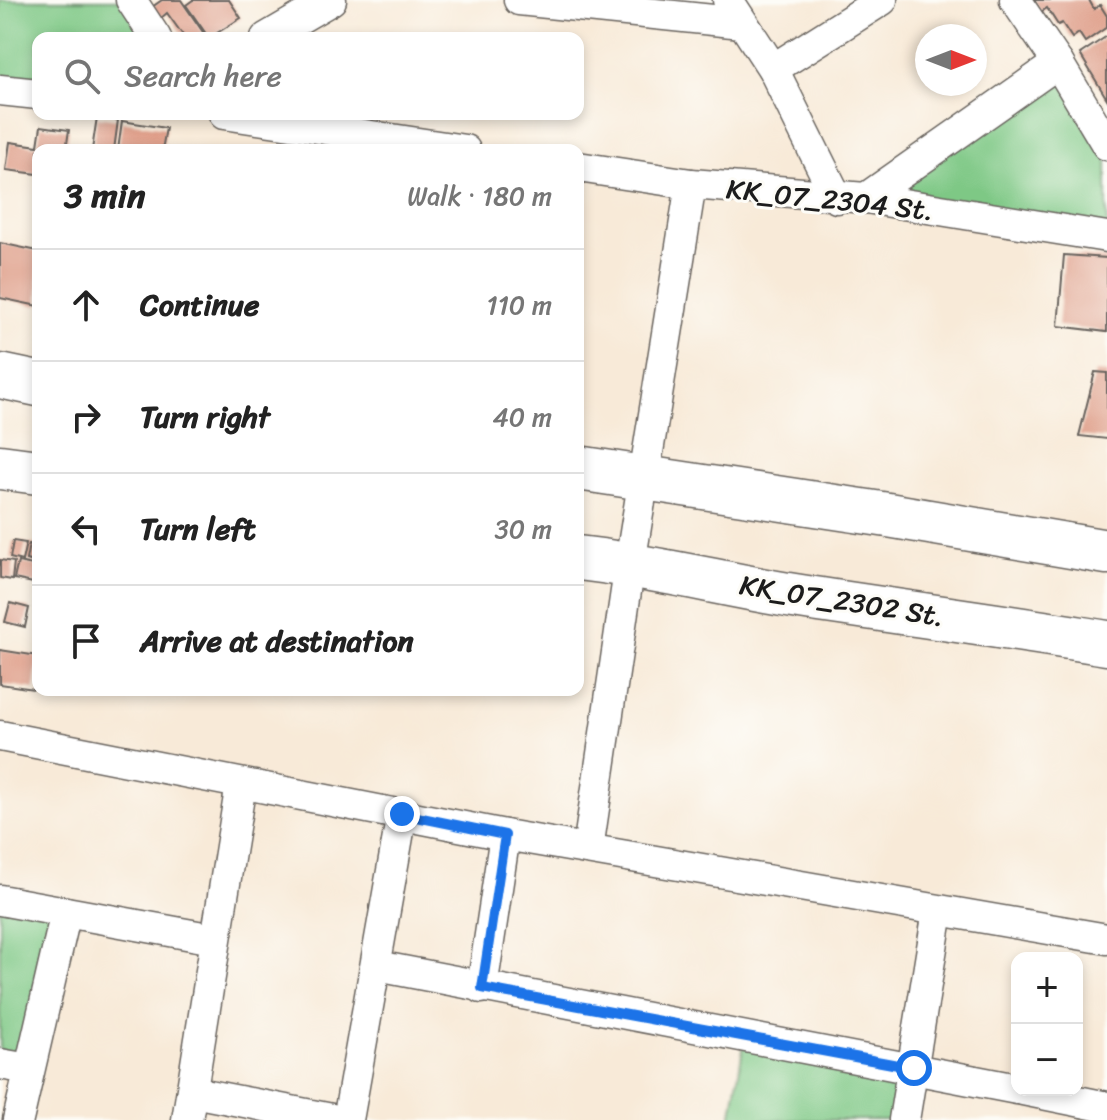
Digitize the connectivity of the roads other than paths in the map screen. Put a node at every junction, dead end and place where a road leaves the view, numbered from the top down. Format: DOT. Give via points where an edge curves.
graph roads {
  1 [pos="131,0"];
  2 [pos="331,0"];
  3 [pos="519,0"];
  4 [pos="882,0"];
  5 [pos="1015,0"];
  6 [pos="735,12"];
  7 [pos="152,32"];
  8 [pos="276,32"];
  9 [pos="1058,63"];
  10 [pos="773,69"];
  11 [pos="0,90"];
  12 [pos="32,93"];
  13 [pos="264,120"];
  14 [pos="425,144"];
  15 [pos="1107,145"];
  16 [pos="584,168"];
  17 [pos="691,184"];
  18 [pos="851,198"];
  19 [pos="1094,236"];
  20 [pos="0,376"];
  21 [pos="32,383"];
  22 [pos="0,467"];
  23 [pos="584,469"];
  24 [pos="32,471"];
  25 [pos="643,479"];
  26 [pos="1107,552"];
  27 [pos="584,559"];
  28 [pos="630,564"];
  29 [pos="1107,643"];
  30 [pos="0,736"];
  31 [pos="241,784"];
  32 [pos="402,814"];
  33 [pos="505,835"];
  34 [pos="588,849"];
  35 [pos="0,900"];
  36 [pos="938,911"];
  37 [pos="66,912"];
  38 [pos="214,939"];
  39 [pos="1107,939"];
  40 [pos="377,966"];
  41 [pos="482,988"];
  42 [pos="14,1066"];
  43 [pos="914,1068"];
  44 [pos="1011,1088"];
  45 [pos="1053,1096"];
  46 [pos="190,1106"];
  47 [pos="1107,1107"];
  48 [pos="18,1120"];
  49 [pos="337,1120"];
  50 [pos="348,1120"];
  51 [pos="904,1120"];
  1 -- 7 [label="street"];
  2 -- 8 [label="street"];
  3 -- 6 [label="street"];
  4 -- 10 [label="street"];
  5 -- 9 [label="street"];
  6 -- 10 [label="street"];
  9 -- 15 [label="street"];
  9 -- 18 [label="street"];
  10 -- 18 [label="street"];
  11 -- 12 [label="street"];
  13 -- 14 [label="street"];
  16 -- 17 [label="street, KK_07_2304 St."];
  17 -- 18 [label="street, KK_07_2304 St."];
  17 -- 25 [label="street"];
  18 -- 19 [label="street, KK_07_2304 St."];
  20 -- 21 [label="main road"];
  22 -- 24 [label="main road"];
  23 -- 25 [label="main road"];
  25 -- 26 [label="main road"];
  25 -- 28 [label="street"];
  27 -- 28 [label="main road, KK_07_2302 St."];
  28 -- 29 [label="main road, KK_07_2302 St." via="791,595"];
  28 -- 34 [label="street"];
  30 -- 31 [label="street"];
  31 -- 32 [label="street"];
  31 -- 38 [label="street"];
  32 -- 33 [label="street"];
  32 -- 40 [label="street"];
  33 -- 34 [label="street"];
  33 -- 41 [label="street"];
  34 -- 36 [label="street"];
  35 -- 37 [label="street"];
  36 -- 39 [label="street"];
  36 -- 43 [label="street"];
  37 -- 38 [label="street"];
  37 -- 42 [label="street"];
  38 -- 46 [label="street"];
  40 -- 41 [label="street"];
  40 -- 50 [label="street"];
  41 -- 43 [label="street"];
  42 -- 48 [label="street"];
  43 -- 44 [label="street"];
  43 -- 51 [label="street"];
  45 -- 47 [label="street"];
  46 -- 49 [label="street"];
}
